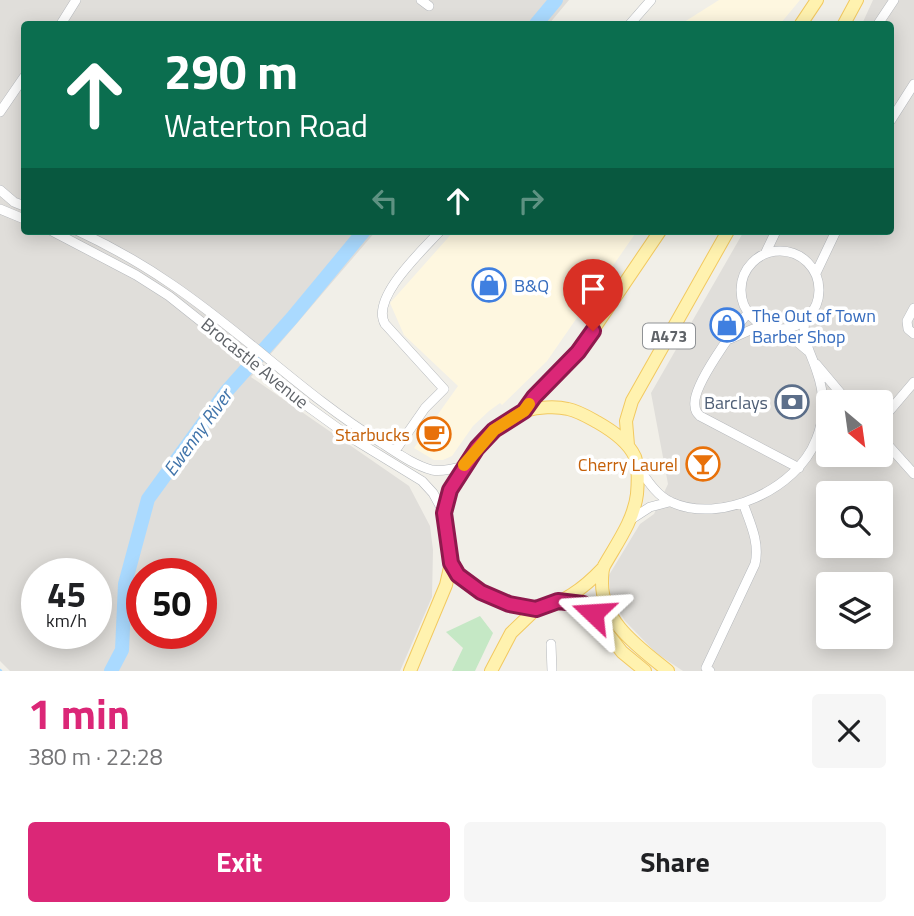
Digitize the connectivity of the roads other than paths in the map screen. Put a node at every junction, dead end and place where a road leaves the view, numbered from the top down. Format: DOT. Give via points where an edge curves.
graph roads {
  1 [pos="76,0"];
  2 [pos="651,0"];
  3 [pos="817,0"];
  4 [pos="857,0"];
  5 [pos="894,0"];
  6 [pos="63,21"];
  7 [pos="633,21"];
  8 [pos="804,21"];
  9 [pos="846,21"];
  10 [pos="880,21"];
  11 [pos="21,81"];
  12 [pos="914,83"];
  13 [pos="0,112"];
  14 [pos="894,115"];
  15 [pos="0,190"];
  16 [pos="21,205"];
  17 [pos="0,209"];
  18 [pos="21,218"];
  19 [pos="60,235"];
  20 [pos="86,235"];
  21 [pos="436,235"];
  22 [pos="657,235"];
  23 [pos="726,235"];
  24 [pos="774,235"];
  25 [pos="834,235"];
  26 [pos="765,254"];
  27 [pos="816,273"];
  28 [pos="914,308"];
  29 [pos="748,313"];
  30 [pos="805,321"];
  31 [pos="762,325"];
  32 [pos="782,330"];
  33 [pos="914,334"];
  34 [pos="725,341"];
  35 [pos="808,351"];
  36 [pos="814,362"];
  37 [pos="914,382"];
  38 [pos="821,390"];
  39 [pos="838,390"];
  40 [pos="893,407"];
  41 [pos="524,411"];
  42 [pos="816,442"];
  43 [pos="628,445"];
  44 [pos="395,451"];
  45 [pos="893,451"];
  46 [pos="463,466"];
  47 [pos="637,466"];
  48 [pos="799,468"];
  49 [pos="914,474"];
  50 [pos="669,502"];
  51 [pos="743,503"];
  52 [pos="444,513"];
  53 [pos="629,521"];
  54 [pos="451,563"];
  55 [pos="602,569"];
  56 [pos="558,601"];
  57 [pos="536,609"];
  58 [pos="551,644"];
  59 [pos="410,671"];
  60 [pos="491,671"];
  61 [pos="552,671"];
  62 [pos="645,671"];
  63 [pos="668,671"];
  64 [pos="710,671"];
  1 -- 6 [label="street"];
  2 -- 7 [label="street"];
  3 -- 8 [label="main road"];
  4 -- 9 [label="main road"];
  5 -- 10 [label="street"];
  11 -- 13 [label="street"];
  12 -- 14 [label="street"];
  15 -- 16 [label="street"];
  17 -- 18 [label="street"];
  19 -- 52 [label="street, Brocastle Avenue" via="136,275 199,318 350,437 422,481"];
  20 -- 44 [label="street, Brocastle Avenue" via="172,284 312,396"];
  21 -- 44 [label="street" via="399,276 381,306 381,317 444,389"];
  22 -- 41 [label="main road" via="578,352"];
  23 -- 43 [label="main road, A473" via="632,401 626,421"];
  24 -- 26 [label="street"];
  25 -- 27 [label="street"];
  26 -- 27 [label="street" via="795,254"];
  26 -- 29 [label="street" via="743,278 741,290"];
  27 -- 30 [label="street" via="818,303"];
  28 -- 33 [label="street" via="906,321"];
  29 -- 31 [label="street"];
  29 -- 34 [label="street"];
  30 -- 32 [label="street"];
  30 -- 35 [label="street"];
  31 -- 32 [label="street"];
  31 -- 34 [label="street"];
  32 -- 35 [label="street"];
  34 -- 48 [label="street" via="695,398 700,416"];
  35 -- 36 [label="street"];
  36 -- 38 [label="street"];
  36 -- 39 [label="street"];
  37 -- 40 [label="street"];
  41 -- 43 [label="main road" via="568,409 600,424"];
  41 -- 46 [label="main road" via="494,430"];
  42 -- 48 [label="street"];
  43 -- 47 [label="main road"];
  44 -- 46 [label="street, Brocastle Avenue" via="433,470"];
  45 -- 49 [label="street"];
  46 -- 52 [label="main road"];
  47 -- 50 [label="street"];
  47 -- 53 [label="main road" via="636,500"];
  48 -- 51 [label="street" via="782,483"];
  50 -- 51 [label="street" via="699,509"];
  50 -- 53 [label="street" via="641,511"];
  51 -- 64 [label="street" via="758,554 706,668"];
  52 -- 54 [label="main road"];
  53 -- 55 [label="main road"];
  54 -- 57 [label="main road" via="458,575 481,592"];
  54 -- 59 [label="main road"];
  55 -- 56 [label="main road" via="582,588"];
  55 -- 63 [label="main road" via="606,607 618,626"];
  56 -- 57 [label="main road"];
  56 -- 62 [label="main road" via="587,607 622,652"];
  57 -- 60 [label="main road" via="511,633"];
  58 -- 61 [label="street"];
}
